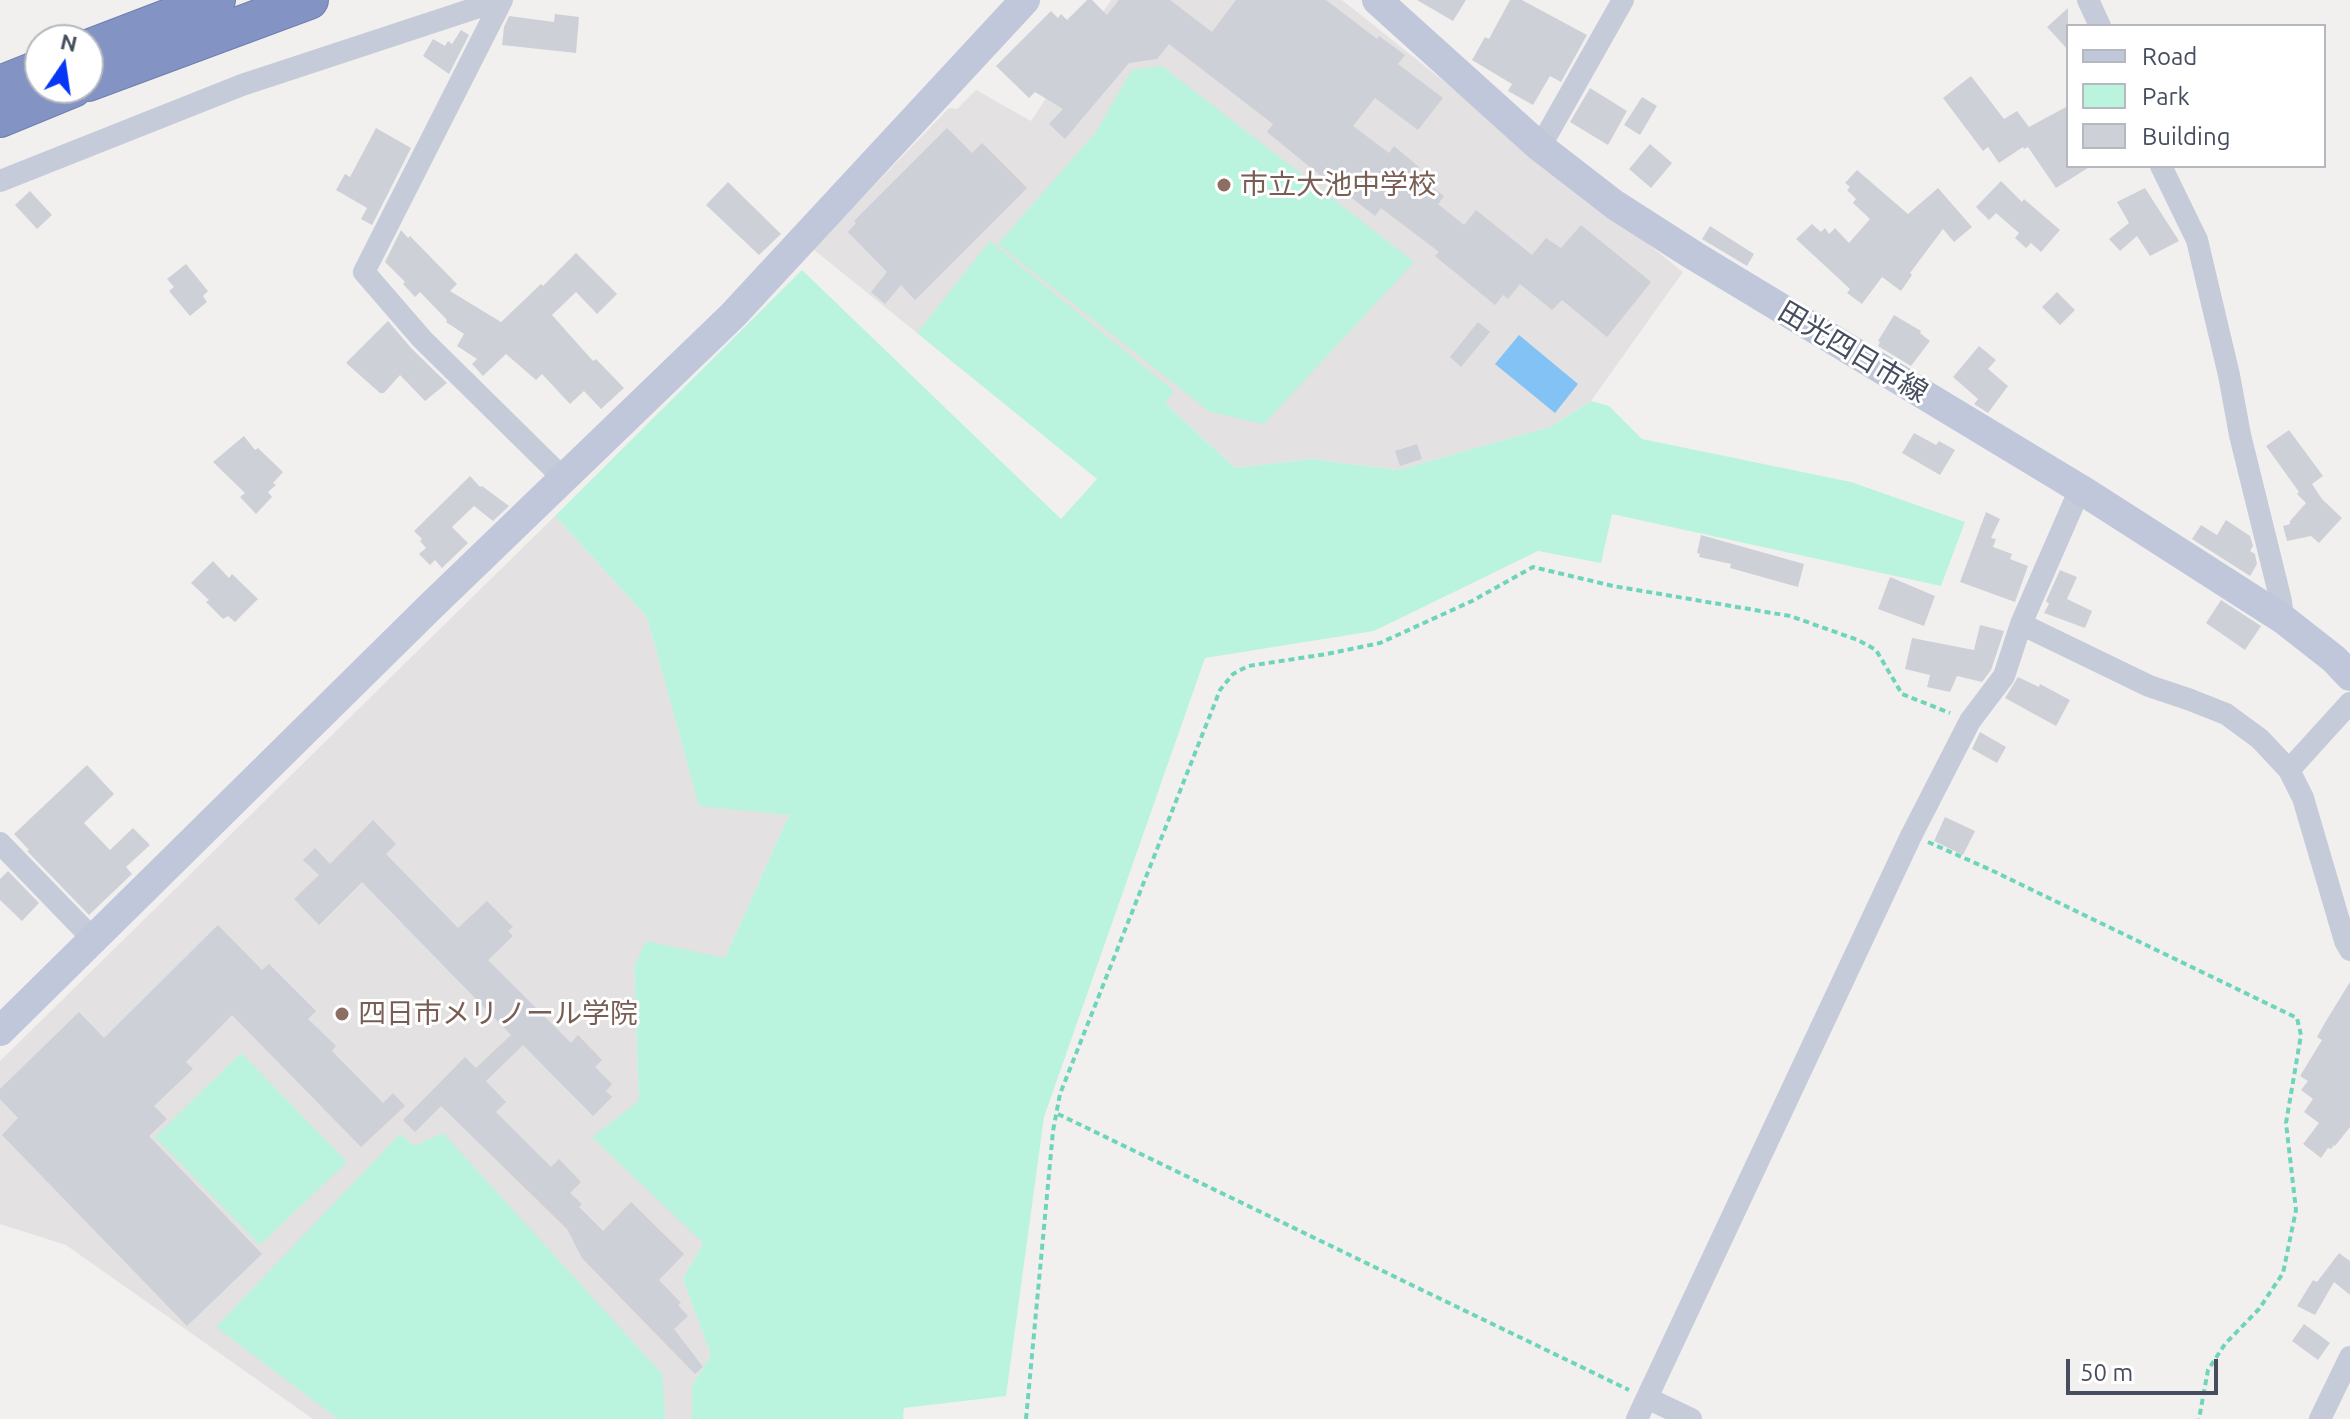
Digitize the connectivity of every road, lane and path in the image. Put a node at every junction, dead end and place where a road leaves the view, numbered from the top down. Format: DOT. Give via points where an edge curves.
graph roads {
  1 [pos="216,0"];
  2 [pos="309,0"];
  3 [pos="501,0"];
  4 [pos="1025,0"];
  5 [pos="1377,0"];
  6 [pos="1623,0"];
  7 [pos="2088,0"];
  8 [pos="2099,24"];
  9 [pos="104,43"];
  10 [pos="24,75"];
  11 [pos="104,76"];
  12 [pos="0,85"];
  13 [pos="34,104"];
  14 [pos="0,118"];
  15 [pos="1540,147"];
  16 [pos="2162,168"];
  17 [pos="0,181"];
  18 [pos="563,478"];
  19 [pos="2080,489"];
  20 [pos="2283,619"];
  21 [pos="2021,624"];
  22 [pos="2350,676"];
  23 [pos="2350,703"];
  24 [pos="1970,721"];
  25 [pos="2289,770"];
  26 [pos="1911,836"];
  27 [pos="0,843"];
  28 [pos="94,940"];
  29 [pos="2350,950"];
  30 [pos="0,1031"];
  31 [pos="1058,1114"];
  32 [pos="2350,1357"];
  33 [pos="1647,1398"];
  34 [pos="1026,1419"];
  35 [pos="1637,1419"];
  36 [pos="1691,1419"];
  37 [pos="2199,1419"];
  38 [pos="2320,1419"];
  1 -- 9 [label="highway"];
  2 -- 11 [label="highway"];
  3 -- 17 [label="street" via="242,85"];
  3 -- 18 [label="street" via="364,272 422,339"];
  4 -- 18 [label="street" via="733,315"];
  5 -- 15 [label="street, 田光四日市線"];
  6 -- 15 [label="street"];
  7 -- 8 [label="street"];
  10 -- 12 [label="highway"];
  13 -- 14 [label="highway"];
  15 -- 19 [label="street, 田光四日市線" via="1615,205 1693,255"];
  16 -- 20 [label="street" via="2197,240"];
  18 -- 28 [label="street"];
  19 -- 20 [label="street, 田光四日市線"];
  19 -- 21 [label="street"];
  20 -- 22 [label="street, 田光四日市線"];
  21 -- 24 [label="street" via="2004,676"];
  21 -- 25 [label="street" via="2149,686 2226,714"];
  23 -- 25 [label="street"];
  24 -- 26 [label="street"];
  24 -- 31 [label="path" via="1902,694 1876,650 1845,635 1790,616 1533,567 1380,643 1248,666 1220,690 1060,1094"];
  25 -- 29 [label="street" via="2303,798"];
  26 -- 33 [label="street"];
  26 -- 37 [label="path" via="2297,1018 2301,1035 2286,1123 2296,1210 2283,1273 2208,1370"];
  27 -- 28 [label="street"];
  28 -- 30 [label="street"];
  31 -- 33 [label="path"];
  31 -- 34 [label="path"];
  32 -- 38 [label="street"];
  33 -- 35 [label="street"];
  33 -- 36 [label="street"];
}
